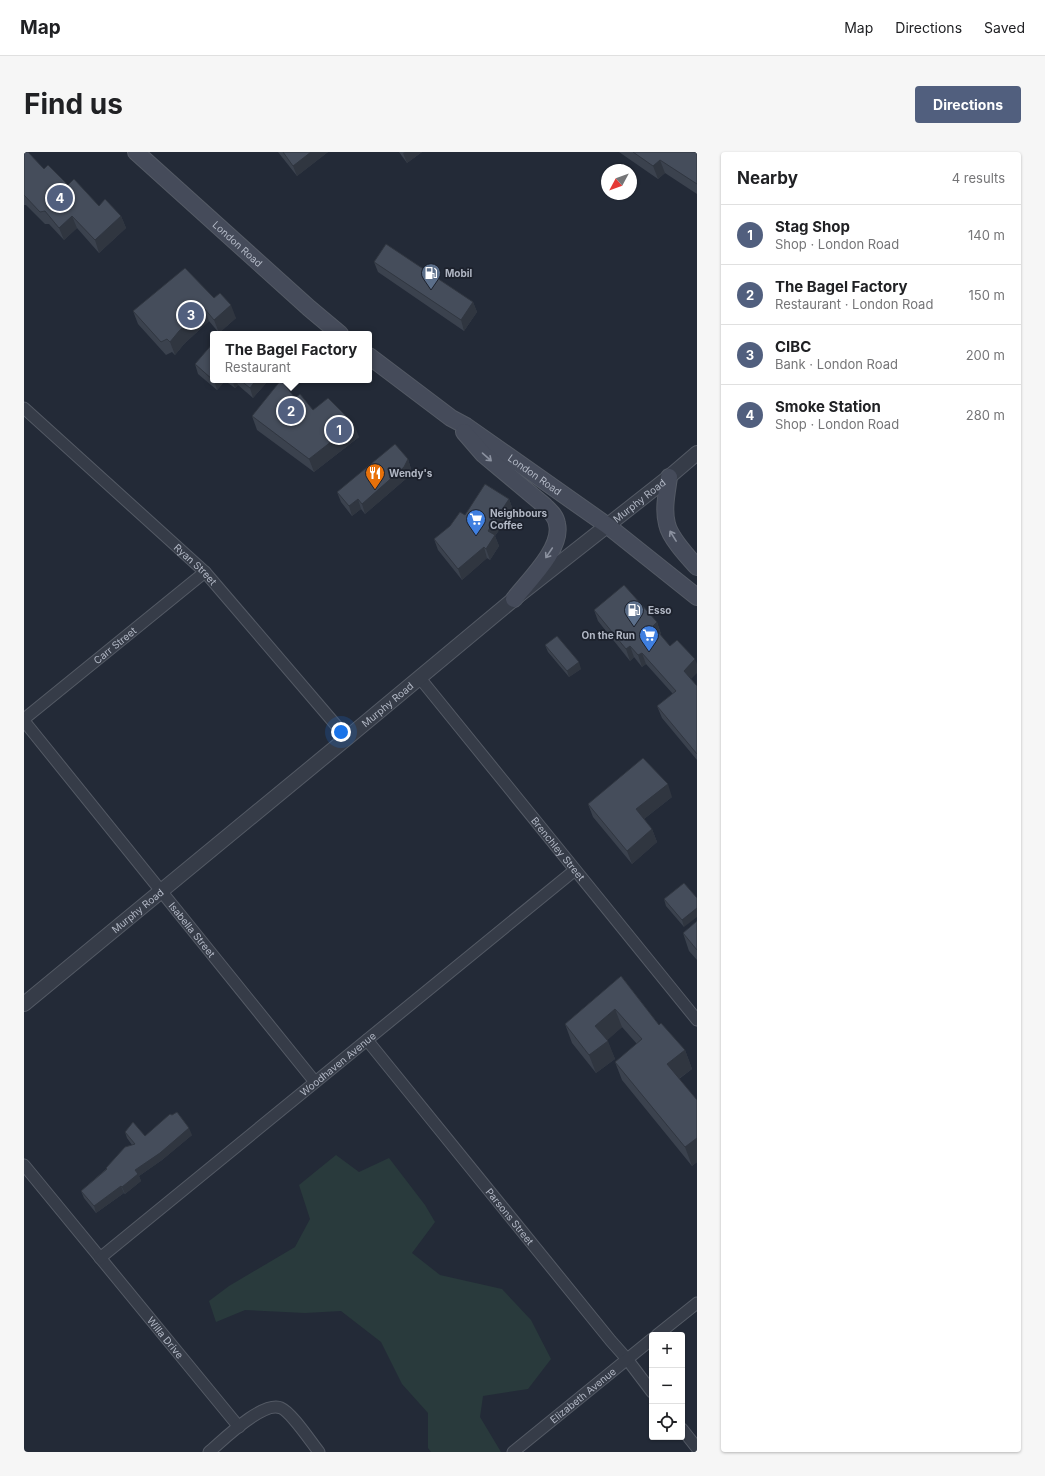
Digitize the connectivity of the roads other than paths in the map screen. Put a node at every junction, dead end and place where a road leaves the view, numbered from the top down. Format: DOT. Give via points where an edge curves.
graph roads {
  1 [pos="136,152"];
  2 [pos="336,331"];
  3 [pos="372,358"];
  4 [pos="24,408"];
  5 [pos="451,418"];
  6 [pos="697,453"];
  7 [pos="670,477"];
  8 [pos="608,526"];
  9 [pos="697,566"];
  10 [pos="205,572"];
  11 [pos="697,597"];
  12 [pos="514,599"];
  13 [pos="420,677"];
  14 [pos="24,720"];
  15 [pos="347,738"];
  16 [pos="575,870"];
  17 [pos="160,891"];
  18 [pos="24,1004"];
  19 [pos="697,1020"];
  20 [pos="367,1040"];
  21 [pos="315,1082"];
  22 [pos="24,1165"];
  23 [pos="100,1258"];
  24 [pos="697,1303"];
  25 [pos="661,1332"];
  26 [pos="649,1342"];
  27 [pos="628,1360"];
  28 [pos="649,1388"];
  29 [pos="239,1427"];
  30 [pos="685,1433"];
  31 [pos="697,1448"];
  32 [pos="209,1452"];
  33 [pos="319,1452"];
  34 [pos="514,1452"];
  1 -- 2 [label="main road, London Road"];
  3 -- 5 [label="main road, London Road"];
  4 -- 10 [label="street, Ryan Street"];
  5 -- 8 [label="main road, London Road"];
  5 -- 12 [label="main road, one-way" via="483,454 546,506 556,520 558,532 554,547"];
  6 -- 7 [label="street, Murphy Road"];
  7 -- 8 [label="street, Murphy Road"];
  9 -- 7 [label="main road, one-way" via="675,540 667,525 666,499"];
  8 -- 11 [label="main road, London Road"];
  8 -- 12 [label="street, Murphy Road"];
  10 -- 14 [label="street, Carr Street"];
  10 -- 15 [label="street, Ryan Street"];
  12 -- 13 [label="street, Murphy Road"];
  13 -- 15 [label="street, Murphy Road"];
  13 -- 16 [label="street, Brenchley Street"];
  14 -- 17 [label="street, Isabella Street"];
  15 -- 17 [label="street, Murphy Road"];
  16 -- 19 [label="street, Brenchley Street"];
  16 -- 20 [label="street, Woodhaven Avenue"];
  17 -- 18 [label="street, Murphy Road"];
  17 -- 21 [label="street, Isabella Street"];
  20 -- 21 [label="street, Woodhaven Avenue"];
  20 -- 27 [label="street, Parsons Street"];
  21 -- 23 [label="street, Woodhaven Avenue"];
  22 -- 23 [label="street, Willa Drive"];
  23 -- 29 [label="street, Willa Drive"];
  24 -- 25 [label="street"];
  26 -- 27 [label="street, Elizabeth Avenue"];
  27 -- 28 [label="street, Parsons Street"];
  27 -- 34 [label="street, Elizabeth Avenue"];
  29 -- 32 [label="street"];
  29 -- 33 [label="street" via="254,1414 265,1409 273,1406 281,1408"];
  30 -- 31 [label="street"];
}
